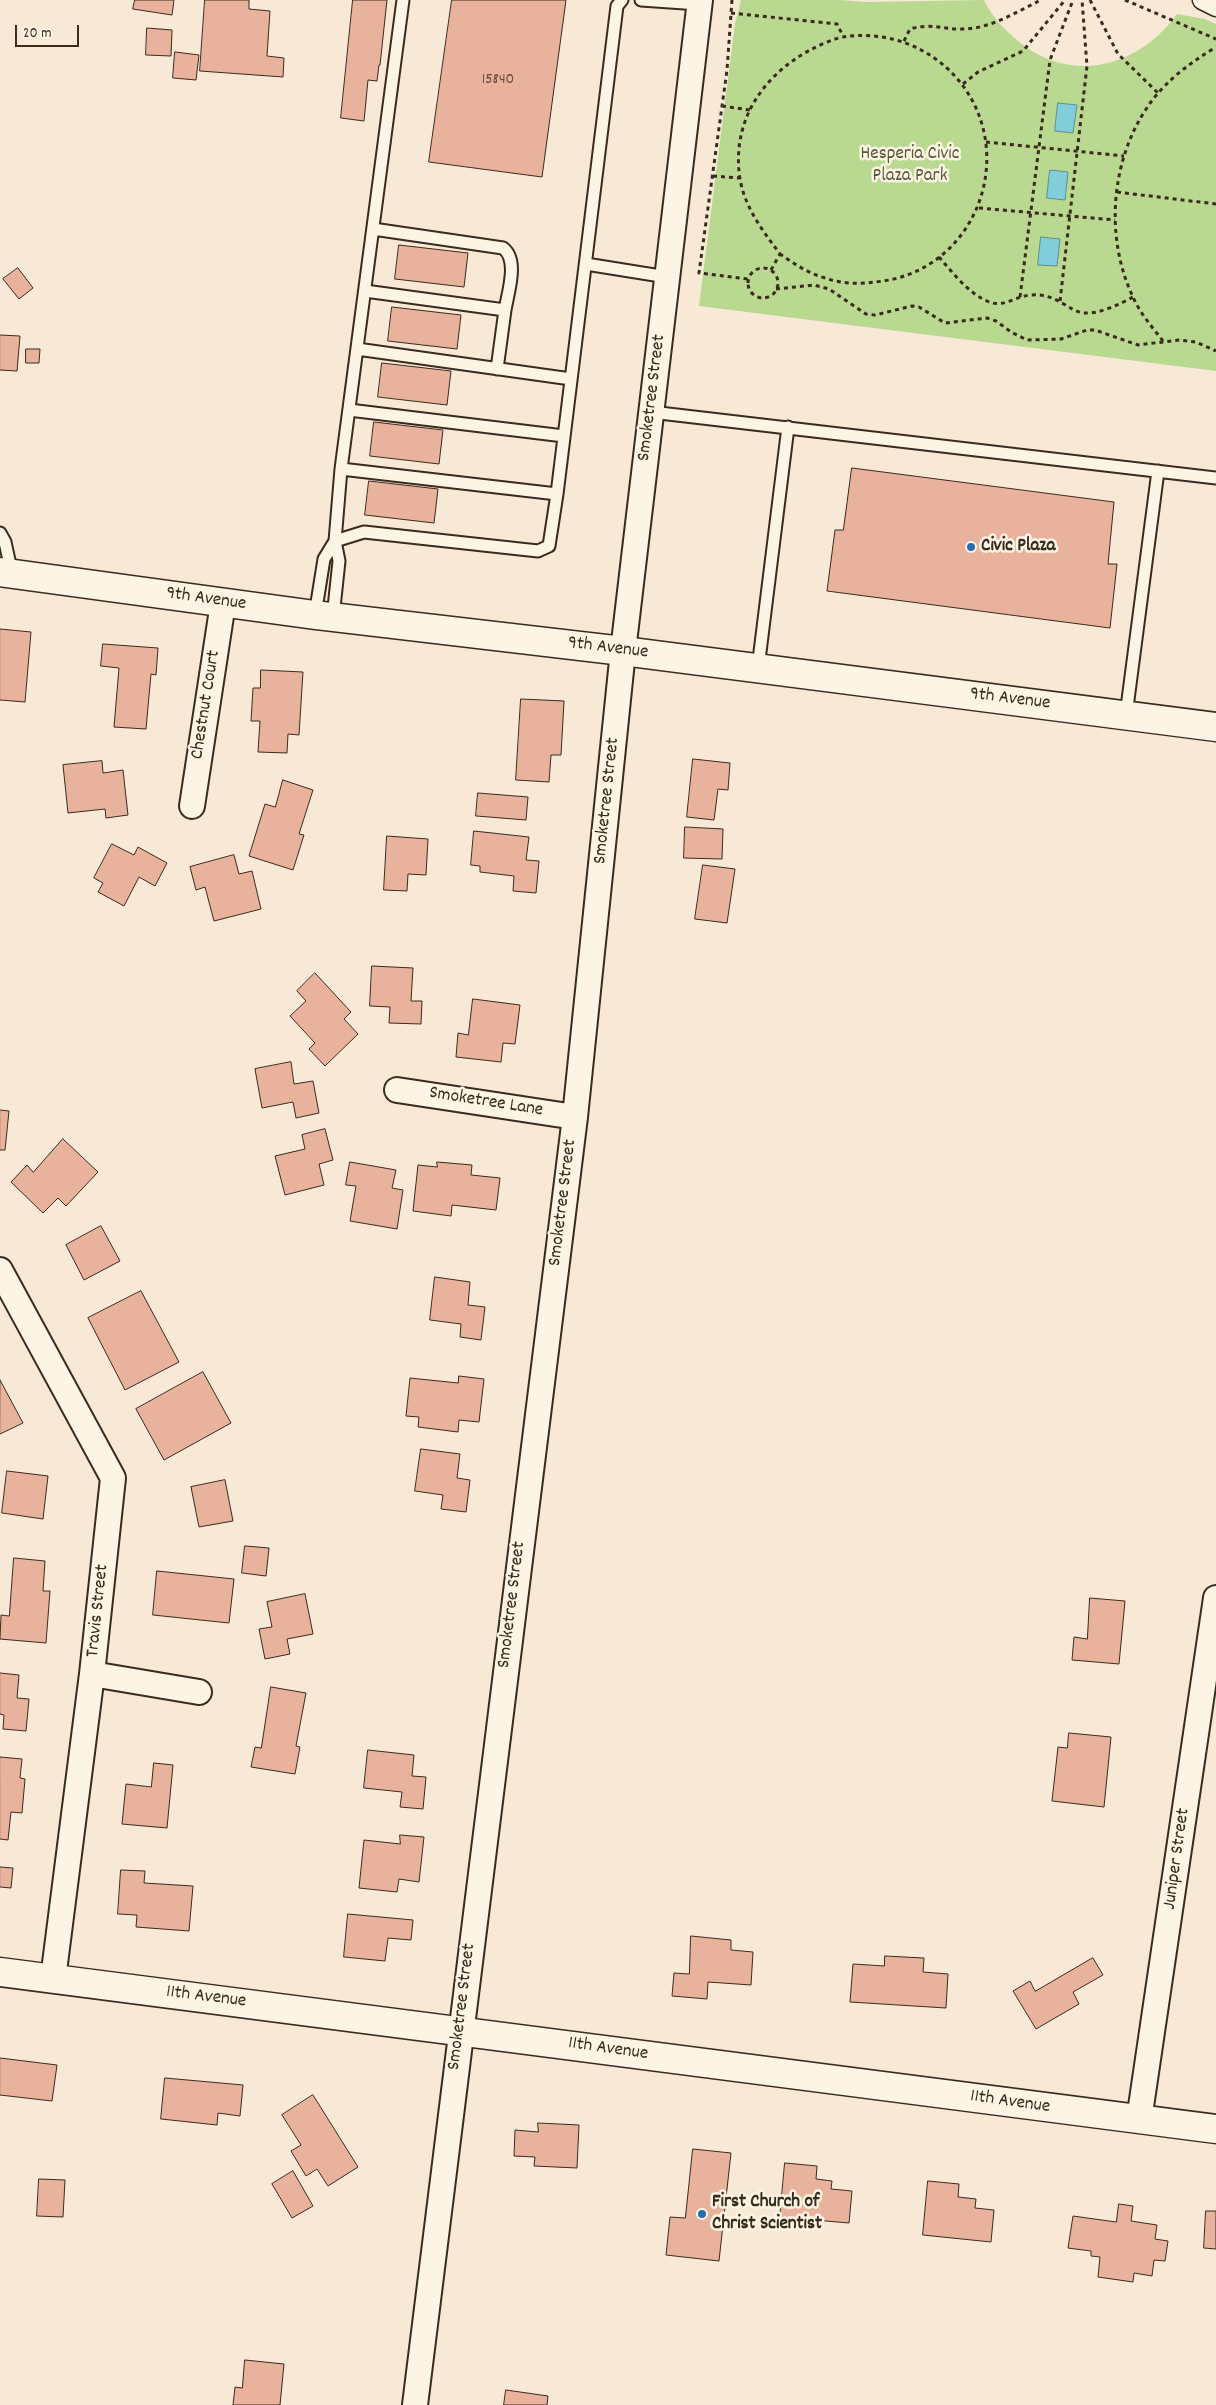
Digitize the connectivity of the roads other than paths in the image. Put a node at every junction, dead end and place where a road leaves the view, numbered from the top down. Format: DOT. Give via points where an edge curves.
graph roads {
  1 [pos="403,0"];
  2 [pos="622,0"];
  3 [pos="641,0"];
  4 [pos="1202,0"];
  5 [pos="700,2"];
  6 [pos="1216,7"];
  7 [pos="373,229"];
  8 [pos="586,264"];
  9 [pos="667,277"];
  10 [pos="365,291"];
  11 [pos="505,310"];
  12 [pos="357,349"];
  13 [pos="497,369"];
  14 [pos="571,379"];
  15 [pos="349,410"];
  16 [pos="651,412"];
  17 [pos="788,427"];
  18 [pos="564,436"];
  19 [pos="341,469"];
  20 [pos="1158,471"];
  21 [pos="1216,478"];
  22 [pos="557,494"];
  23 [pos="0,533"];
  24 [pos="335,540"];
  25 [pos="6,573"];
  26 [pos="223,603"];
  27 [pos="324,616"];
  28 [pos="623,651"];
  29 [pos="758,668"];
  30 [pos="1126,715"];
  31 [pos="1216,726"];
  32 [pos="192,806"];
  33 [pos="397,1090"];
  34 [pos="575,1117"];
  35 [pos="0,1270"];
  36 [pos="1216,1598"];
  37 [pos="92,1674"];
  38 [pos="199,1692"];
  39 [pos="0,1972"];
  40 [pos="53,1979"];
  41 [pos="460,2030"];
  42 [pos="1139,2120"];
  43 [pos="1216,2130"];
  44 [pos="415,2405"];
  1 -- 7 [label="lane"];
  2 -- 8 [label="lane" via="617,6"];
  3 -- 5 [label="lane"];
  4 -- 6 [label="street"];
  5 -- 9 [label="street, Smoketree Street"];
  7 -- 10 [label="lane"];
  7 -- 11 [label="lane" via="504,248 512,261"];
  8 -- 9 [label="lane"];
  8 -- 14 [label="lane"];
  9 -- 16 [label="street, Smoketree Street"];
  10 -- 11 [label="lane"];
  10 -- 12 [label="lane"];
  11 -- 13 [label="lane"];
  12 -- 13 [label="lane"];
  12 -- 15 [label="lane"];
  13 -- 14 [label="lane"];
  14 -- 18 [label="lane"];
  15 -- 18 [label="lane"];
  15 -- 19 [label="lane"];
  16 -- 17 [label="lane"];
  16 -- 28 [label="street, Smoketree Street"];
  17 -- 20 [label="lane"];
  17 -- 29 [label="lane"];
  18 -- 22 [label="lane"];
  19 -- 22 [label="lane"];
  19 -- 24 [label="lane"];
  20 -- 21 [label="lane"];
  20 -- 30 [label="lane"];
  22 -- 24 [label="lane" via="549,546 538,551 364,532"];
  23 -- 25 [label="lane" via="5,542"];
  24 -- 27 [label="lane" via="339,561"];
  24 -- 27 [label="lane" via="324,559"];
  25 -- 26 [label="main road, 9th Avenue"];
  26 -- 27 [label="main road, 9th Avenue"];
  26 -- 32 [label="street, Chestnut Court"];
  27 -- 28 [label="main road, 9th Avenue"];
  28 -- 29 [label="main road, 9th Avenue"];
  28 -- 34 [label="street, Smoketree Street"];
  29 -- 30 [label="main road, 9th Avenue"];
  30 -- 31 [label="main road, 9th Avenue"];
  33 -- 34 [label="street, Smoketree Lane"];
  34 -- 41 [label="street, Smoketree Street"];
  35 -- 37 [label="street, Travis Street" via="113,1478"];
  36 -- 42 [label="street, Juniper Street"];
  37 -- 38 [label="street"];
  37 -- 40 [label="street, Travis Street"];
  39 -- 40 [label="main road, 11th Avenue"];
  40 -- 41 [label="main road, 11th Avenue"];
  41 -- 42 [label="main road, 11th Avenue"];
  41 -- 44 [label="street, Smoketree Street"];
  42 -- 43 [label="main road, 11th Avenue"];
}
